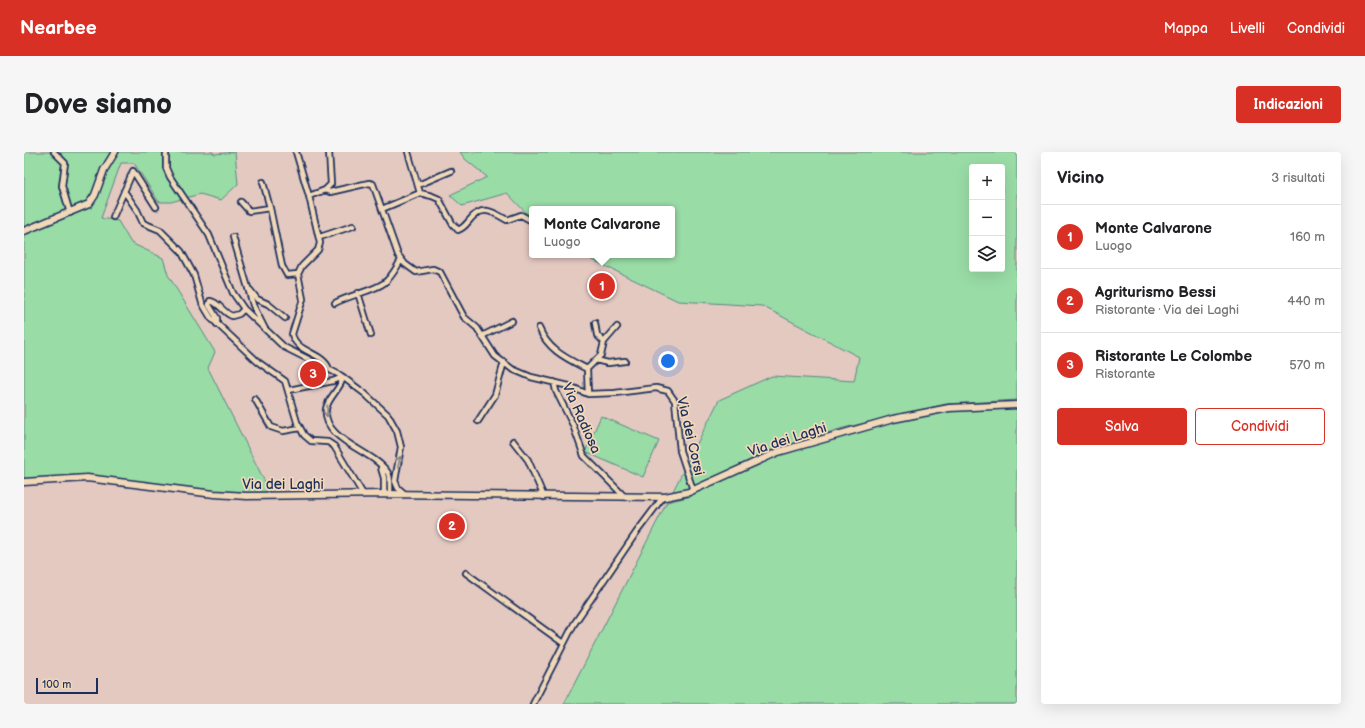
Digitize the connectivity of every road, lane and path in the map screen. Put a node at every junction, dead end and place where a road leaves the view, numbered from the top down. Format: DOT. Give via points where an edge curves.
graph roads {
  1 [pos="54,152"];
  2 [pos="115,152"];
  3 [pos="166,152"];
  4 [pos="296,152"];
  5 [pos="329,152"];
  6 [pos="408,152"];
  7 [pos="451,171"];
  8 [pos="263,182"];
  9 [pos="418,185"];
  10 [pos="325,190"];
  11 [pos="124,191"];
  12 [pos="420,193"];
  13 [pos="309,196"];
  14 [pos="241,202"];
  15 [pos="156,207"];
  16 [pos="270,208"];
  17 [pos="382,209"];
  18 [pos="70,213"];
  19 [pos="113,218"];
  20 [pos="529,219"];
  21 [pos="353,226"];
  22 [pos="24,231"];
  23 [pos="233,237"];
  24 [pos="320,237"];
  25 [pos="401,260"];
  26 [pos="298,274"];
  27 [pos="247,286"];
  28 [pos="358,293"];
  29 [pos="261,301"];
  30 [pos="336,303"];
  31 [pos="254,308"];
  32 [pos="244,309"];
  33 [pos="285,318"];
  34 [pos="512,321"];
  35 [pos="595,323"];
  36 [pos="217,324"];
  37 [pos="617,327"];
  38 [pos="539,328"];
  39 [pos="269,335"];
  40 [pos="371,335"];
  41 [pos="482,336"];
  42 [pos="604,342"];
  43 [pos="596,360"];
  44 [pos="625,361"];
  45 [pos="504,362"];
  46 [pos="329,369"];
  47 [pos="587,369"];
  48 [pos="343,377"];
  49 [pos="554,382"];
  50 [pos="289,390"];
  51 [pos="588,394"];
  52 [pos="255,399"];
  53 [pos="1017,405"];
  54 [pos="478,422"];
  55 [pos="300,428"];
  56 [pos="514,441"];
  57 [pos="395,481"];
  58 [pos="24,482"];
  59 [pos="693,490"];
  60 [pos="363,494"];
  61 [pos="389,494"];
  62 [pos="407,495"];
  63 [pos="544,497"];
  64 [pos="625,497"];
  65 [pos="663,498"];
  66 [pos="466,573"];
  67 [pos="563,642"];
  68 [pos="533,704"];
  1 -- 18 [label="street" via="65,163 62,186"];
  2 -- 18 [label="main road" via="103,172 92,200 85,207"];
  3 -- 32 [label="street" via="166,168 170,177 209,234 233,293"];
  4 -- 13 [label="street"];
  5 -- 10 [label="street" via="332,180"];
  6 -- 9 [label="street"];
  7 -- 9 [label="street"];
  8 -- 16 [label="street"];
  9 -- 12 [label="street"];
  10 -- 13 [label="street"];
  10 -- 17 [label="street, Via dei Corsi" via="331,192 371,183 376,188"];
  11 -- 15 [label="street" via="134,171"];
  11 -- 19 [label="street"];
  11 -- 36 [label="street" via="143,223 164,233 183,253 194,276 203,306"];
  12 -- 17 [label="street"];
  12 -- 20 [label="street" via="438,198 458,230 476,214 488,210 507,220 523,215"];
  13 -- 24 [label="street"];
  14 -- 16 [label="street" via="249,211"];
  16 -- 26 [label="street" via="281,264 287,274"];
  17 -- 25 [label="street, Via dei Corsi"];
  18 -- 22 [label="main road"];
  21 -- 24 [label="street"];
  23 -- 27 [label="street"];
  24 -- 26 [label="street" via="318,250 302,266"];
  25 -- 28 [label="street" via="385,282"];
  25 -- 41 [label="street, Via dei Corsi" via="416,272 433,269 440,272 464,317"];
  26 -- 46 [label="street" via="303,299 292,337 299,346 324,361"];
  27 -- 29 [label="street"];
  27 -- 31 [label="street"];
  28 -- 30 [label="street"];
  28 -- 40 [label="street"];
  29 -- 31 [label="street"];
  29 -- 33 [label="street"];
  31 -- 39 [label="street"];
  32 -- 36 [label="street" via="232,316 210,301 209,305 216,316"];
  32 -- 39 [label="street"];
  34 -- 41 [label="street"];
  35 -- 42 [label="street" via="597,335"];
  36 -- 50 [label="street" via="261,364 282,377"];
  37 -- 42 [label="street"];
  38 -- 47 [label="street" via="551,348"];
  39 -- 46 [label="street" via="291,352"];
  41 -- 45 [label="street, Via dei Corsi" via="495,356"];
  42 -- 43 [label="street"];
  43 -- 44 [label="street" via="608,363"];
  43 -- 47 [label="street"];
  45 -- 49 [label="street, Via dei Corsi" via="524,374"];
  45 -- 54 [label="street" via="497,392"];
  46 -- 48 [label="street"];
  47 -- 51 [label="street"];
  48 -- 50 [label="street"];
  57 -- 48 [label="street, one-way" via="402,450 394,425 380,406"];
  48 -- 61 [label="street, one-way" via="327,407 329,425 346,442 380,464 388,474"];
  49 -- 51 [label="street, Via dei Corsi"];
  49 -- 64 [label="street, Via Radiosa" via="557,395 573,425 584,456"];
  50 -- 55 [label="street"];
  51 -- 59 [label="street, Via dei Corsi" via="615,394 656,388 663,388 669,393 675,401 680,452"];
  52 -- 55 [label="street" via="271,427 283,431"];
  53 -- 59 [label="main road, Via dei Laghi" via="949,408 893,419 778,452"];
  55 -- 60 [label="street" via="309,440 328,442 334,446"];
  56 -- 63 [label="street" via="528,460"];
  57 -- 61 [label="street"];
  57 -- 62 [label="street" via="398,488"];
  58 -- 60 [label="main road, Via dei Laghi" via="87,478 228,495"];
  59 -- 65 [label="main road, Via dei Laghi"];
  60 -- 61 [label="main road, Via dei Laghi"];
  61 -- 62 [label="main road, Via dei Laghi"];
  62 -- 63 [label="main road, Via dei Laghi"];
  63 -- 64 [label="main road, Via dei Laghi"];
  64 -- 65 [label="main road, Via dei Laghi"];
  65 -- 67 [label="street" via="633,537"];
  66 -- 67 [label="street"];
  67 -- 68 [label="street"];
}
